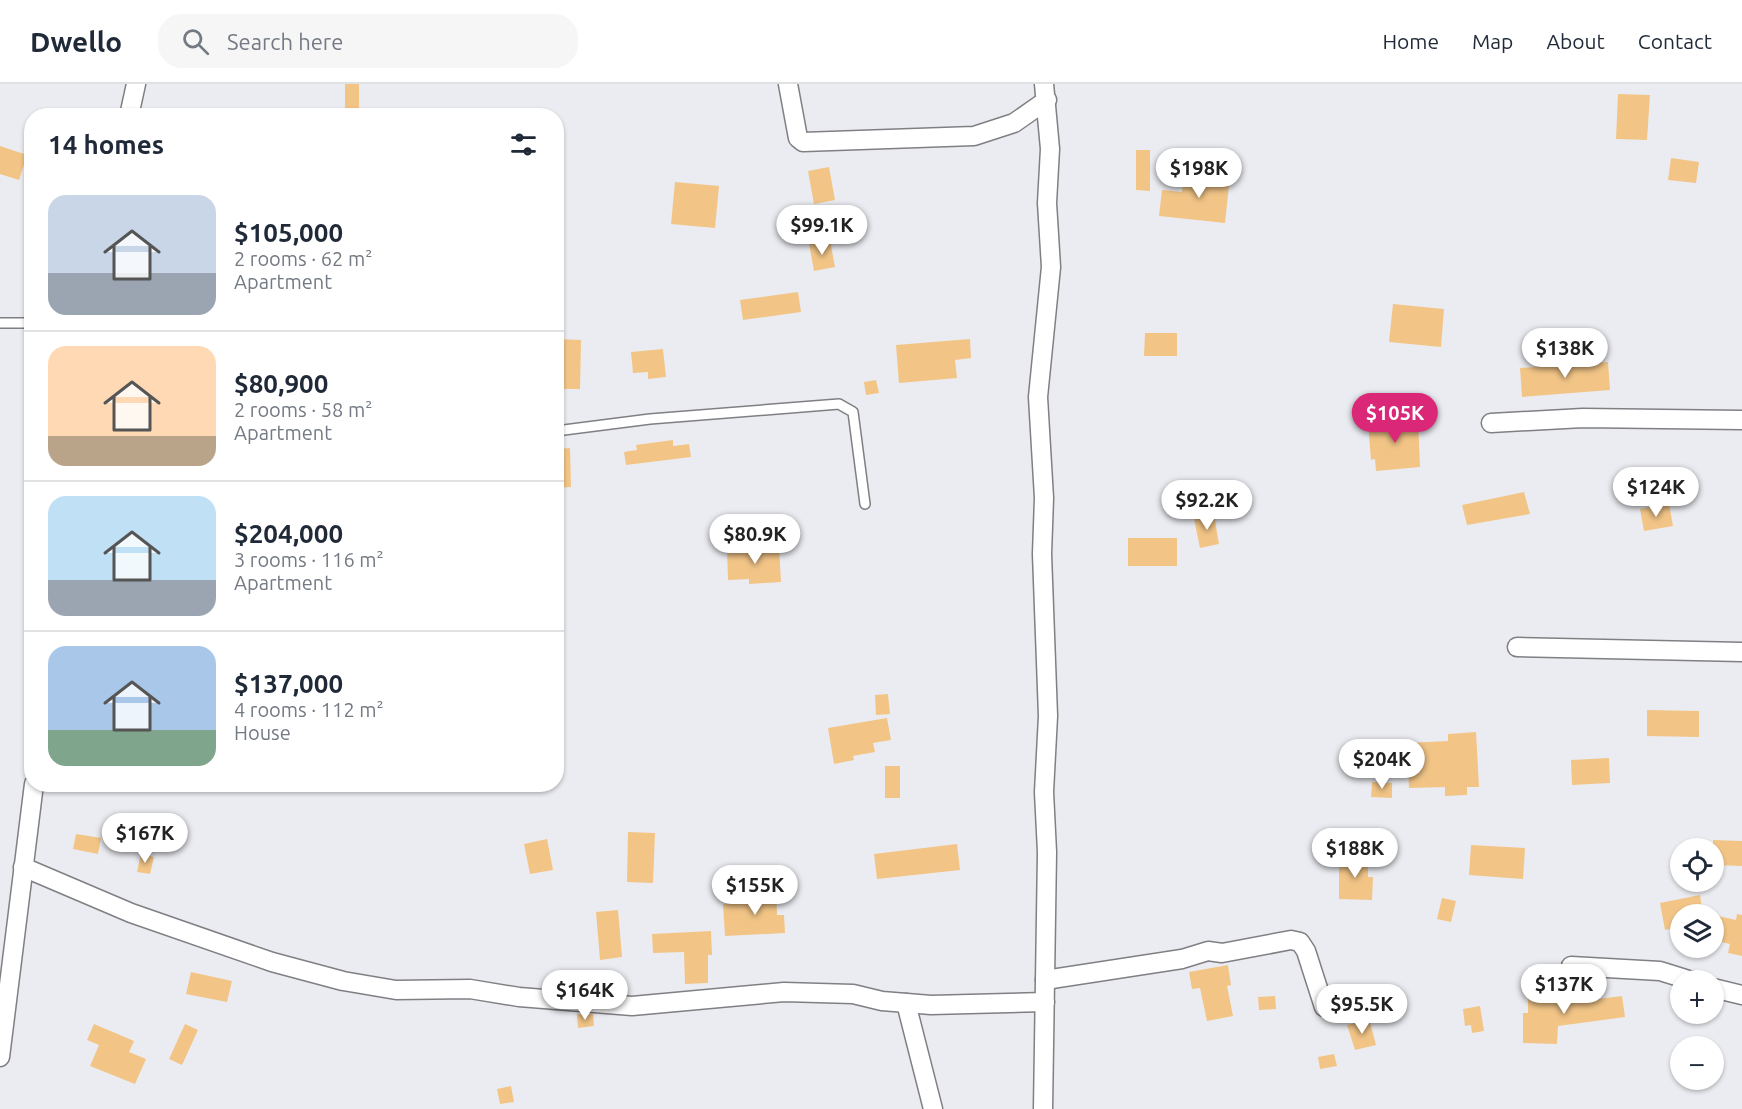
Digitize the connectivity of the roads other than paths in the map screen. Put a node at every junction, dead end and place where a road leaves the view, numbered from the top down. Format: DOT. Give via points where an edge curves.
graph roads {
  1 [pos="136,84"];
  2 [pos="788,84"];
  3 [pos="1046,92"];
  4 [pos="131,108"];
  5 [pos="0,323"];
  6 [pos="24,323"];
  7 [pos="1742,420"];
  8 [pos="1491,423"];
  9 [pos="564,430"];
  10 [pos="865,504"];
  11 [pos="1517,647"];
  12 [pos="1742,651"];
  13 [pos="33,792"];
  14 [pos="23,867"];
  15 [pos="1571,966"];
  16 [pos="1670,974"];
  17 [pos="1045,980"];
  18 [pos="1724,990"];
  19 [pos="1742,994"];
  20 [pos="1045,1002"];
  21 [pos="906,1003"];
  22 [pos="1324,1007"];
  23 [pos="0,1057"];
  24 [pos="933,1109"];
  25 [pos="1043,1109"];
  1 -- 4 [label="street"];
  2 -- 3 [label="street" via="798,138 803,142 974,136 1014,123"];
  3 -- 17 [label="street" via="1050,278 1038,397 1048,716 1044,792"];
  5 -- 6 [label="lane"];
  7 -- 8 [label="street" via="1583,418"];
  9 -- 10 [label="lane" via="839,404 854,412"];
  11 -- 12 [label="street"];
  13 -- 14 [label="street"];
  14 -- 21 [label="street" via="131,913 272,962 396,990 470,988 519,997 632,1006 784,992 853,994"];
  14 -- 23 [label="street"];
  15 -- 16 [label="street"];
  17 -- 20 [label="street"];
  17 -- 22 [label="street" via="1291,940 1300,942 1306,951"];
  18 -- 19 [label="street"];
  20 -- 21 [label="street"];
  20 -- 25 [label="street"];
  21 -- 24 [label="street"];
}
